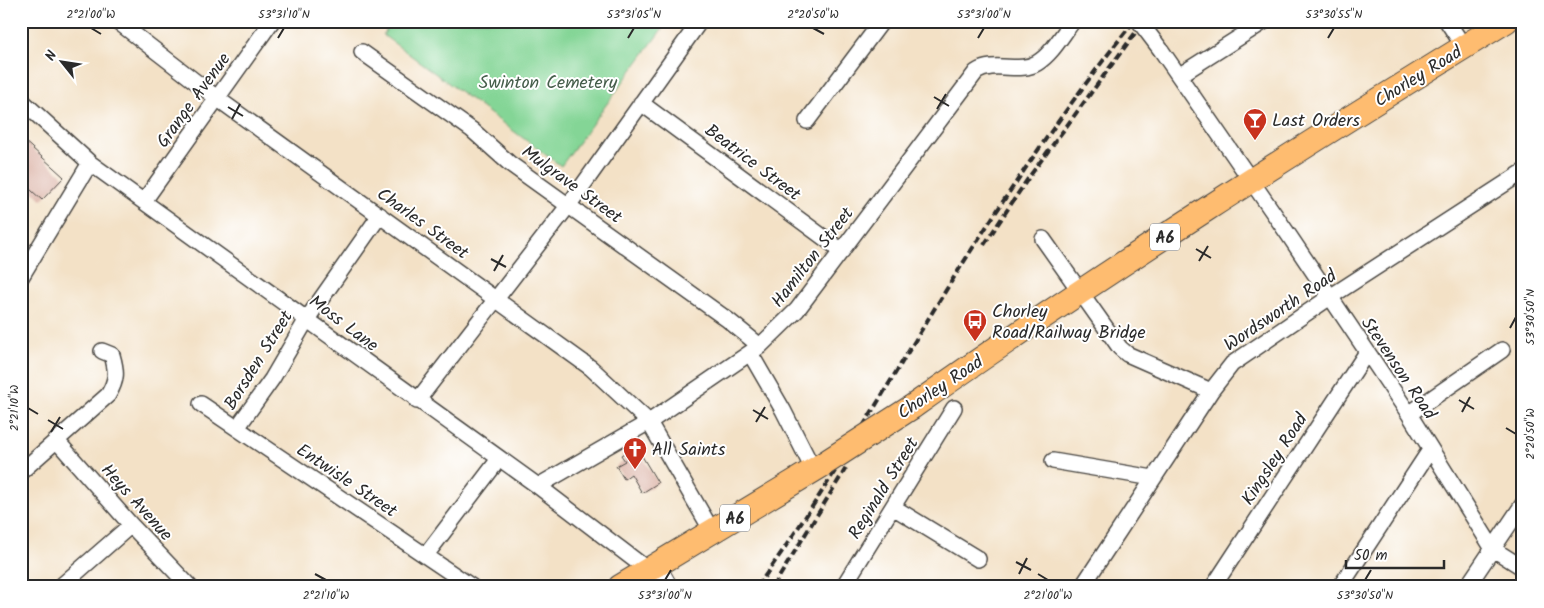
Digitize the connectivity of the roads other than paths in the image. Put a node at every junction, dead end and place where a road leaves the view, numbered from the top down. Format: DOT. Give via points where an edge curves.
graph roads {
  1 [pos="117,21"];
  2 [pos="272,21"];
  3 [pos="700,21"];
  4 [pos="882,21"];
  5 [pos="1073,21"];
  6 [pos="1139,21"];
  7 [pos="1266,21"];
  8 [pos="1447,21"];
  9 [pos="1506,21"];
  10 [pos="1464,47"];
  11 [pos="365,60"];
  12 [pos="1180,76"];
  13 [pos="218,99"];
  14 [pos="21,100"];
  15 [pos="641,103"];
  16 [pos="807,121"];
  17 [pos="90,163"];
  18 [pos="1523,172"];
  19 [pos="1250,181"];
  20 [pos="144,201"];
  21 [pos="568,206"];
  22 [pos="380,215"];
  23 [pos="1043,240"];
  24 [pos="842,251"];
  25 [pos="21,277"];
  26 [pos="1080,292"];
  27 [pos="1330,298"];
  28 [pos="496,300"];
  29 [pos="307,319"];
  30 [pos="110,350"];
  31 [pos="755,350"];
  32 [pos="1502,350"];
  33 [pos="1367,352"];
  34 [pos="1211,391"];
  35 [pos="417,401"];
  36 [pos="201,404"];
  37 [pos="954,408"];
  38 [pos="1409,414"];
  39 [pos="649,422"];
  40 [pos="237,428"];
  41 [pos="57,442"];
  42 [pos="1430,450"];
  43 [pos="499,459"];
  44 [pos="1053,461"];
  45 [pos="818,468"];
  46 [pos="23,470"];
  47 [pos="1153,478"];
  48 [pos="538,486"];
  49 [pos="1523,504"];
  50 [pos="893,506"];
  51 [pos="131,525"];
  52 [pos="712,531"];
  53 [pos="1493,549"];
  54 [pos="426,555"];
  55 [pos="978,559"];
  56 [pos="652,568"];
  57 [pos="1523,568"];
  58 [pos="60,587"];
  59 [pos="190,587"];
  60 [pos="472,587"];
  61 [pos="620,587"];
  62 [pos="668,587"];
  63 [pos="843,587"];
  64 [pos="1082,587"];
  65 [pos="1213,587"];
  66 [pos="1340,587"];
  67 [pos="1467,587"];
  1 -- 13 [label="street, Charles Street"];
  2 -- 13 [label="street, Grange Avenue"];
  3 -- 15 [label="street"];
  4 -- 16 [label="street"];
  5 -- 24 [label="street, Hamilton Street" via="1050,52 1036,63 1025,67 986,66 976,72"];
  6 -- 12 [label="street, Stevenson Road, bridge"];
  7 -- 12 [label="street"];
  8 -- 10 [label="street"];
  9 -- 10 [label="main road, Chorley Road / A6"];
  10 -- 19 [label="main road, Chorley Road / A6"];
  11 -- 21 [label="street, Mulgrave Street" via="472,130 509,163"];
  12 -- 19 [label="street, Stevenson Road"];
  13 -- 20 [label="street, Grange Avenue"];
  13 -- 22 [label="street, Charles Street"];
  14 -- 17 [label="street, Moss Lane"];
  15 -- 21 [label="street"];
  15 -- 24 [label="street, Beatrice Street"];
  17 -- 20 [label="street, Moss Lane"];
  17 -- 25 [label="street"];
  18 -- 27 [label="street, Wordsworth Road"];
  19 -- 26 [label="main road, Chorley Road / A6"];
  19 -- 27 [label="street, Stevenson Road"];
  20 -- 29 [label="street, Moss Lane"];
  21 -- 28 [label="street"];
  21 -- 31 [label="street, Mulgrave Street" via="728,320"];
  22 -- 28 [label="street, Charles Street"];
  22 -- 29 [label="street, Borsden Street"];
  23 -- 26 [label="street"];
  24 -- 31 [label="street, Hamilton Street" via="797,310"];
  26 -- 34 [label="street" via="1127,354"];
  26 -- 45 [label="main road, Chorley Road / A6, bridge"];
  27 -- 33 [label="street, Stevenson Road"];
  27 -- 34 [label="street, Wordsworth Road" via="1232,364"];
  28 -- 35 [label="street"];
  28 -- 39 [label="street, Charles Street" via="591,368"];
  29 -- 35 [label="street, Moss Lane"];
  29 -- 40 [label="street, Borsden Street" via="272,379"];
  30 -- 41 [label="street" via="117,372 115,384 108,395"];
  31 -- 39 [label="street, Hamilton Street"];
  31 -- 45 [label="street, Mulgrave Street" via="783,410"];
  32 -- 38 [label="street"];
  33 -- 38 [label="street, Stevenson Road"];
  33 -- 65 [label="street, Kingsley Road"];
  34 -- 47 [label="street, Wordsworth Road"];
  35 -- 43 [label="street, Moss Lane"];
  36 -- 40 [label="street, Entwisle Street"];
  37 -- 50 [label="street, Reginald Street"];
  38 -- 42 [label="street, Stevenson Road"];
  39 -- 48 [label="street, Hamilton Street"];
  39 -- 52 [label="street, Charles Street"];
  40 -- 54 [label="street, Entwisle Street"];
  41 -- 46 [label="street"];
  41 -- 51 [label="street, Heys Avenue"];
  42 -- 53 [label="street, Stevenson Road"];
  42 -- 66 [label="street"];
  43 -- 48 [label="street, Moss Lane"];
  43 -- 54 [label="street"];
  44 -- 47 [label="street"];
  45 -- 52 [label="main road, Chorley Road / A6"];
  47 -- 64 [label="street, Wordsworth Road"];
  48 -- 56 [label="street, Moss Lane"];
  49 -- 53 [label="street"];
  50 -- 55 [label="street"];
  50 -- 63 [label="street, Reginald Street"];
  51 -- 58 [label="street"];
  51 -- 59 [label="street, Heys Avenue"];
  52 -- 56 [label="main road, Chorley Road / A6"];
  53 -- 57 [label="street, Stevenson Road"];
  53 -- 67 [label="street"];
  54 -- 60 [label="street, Entwisle Street"];
  56 -- 61 [label="main road, A6"];
  56 -- 62 [label="street"];
}
